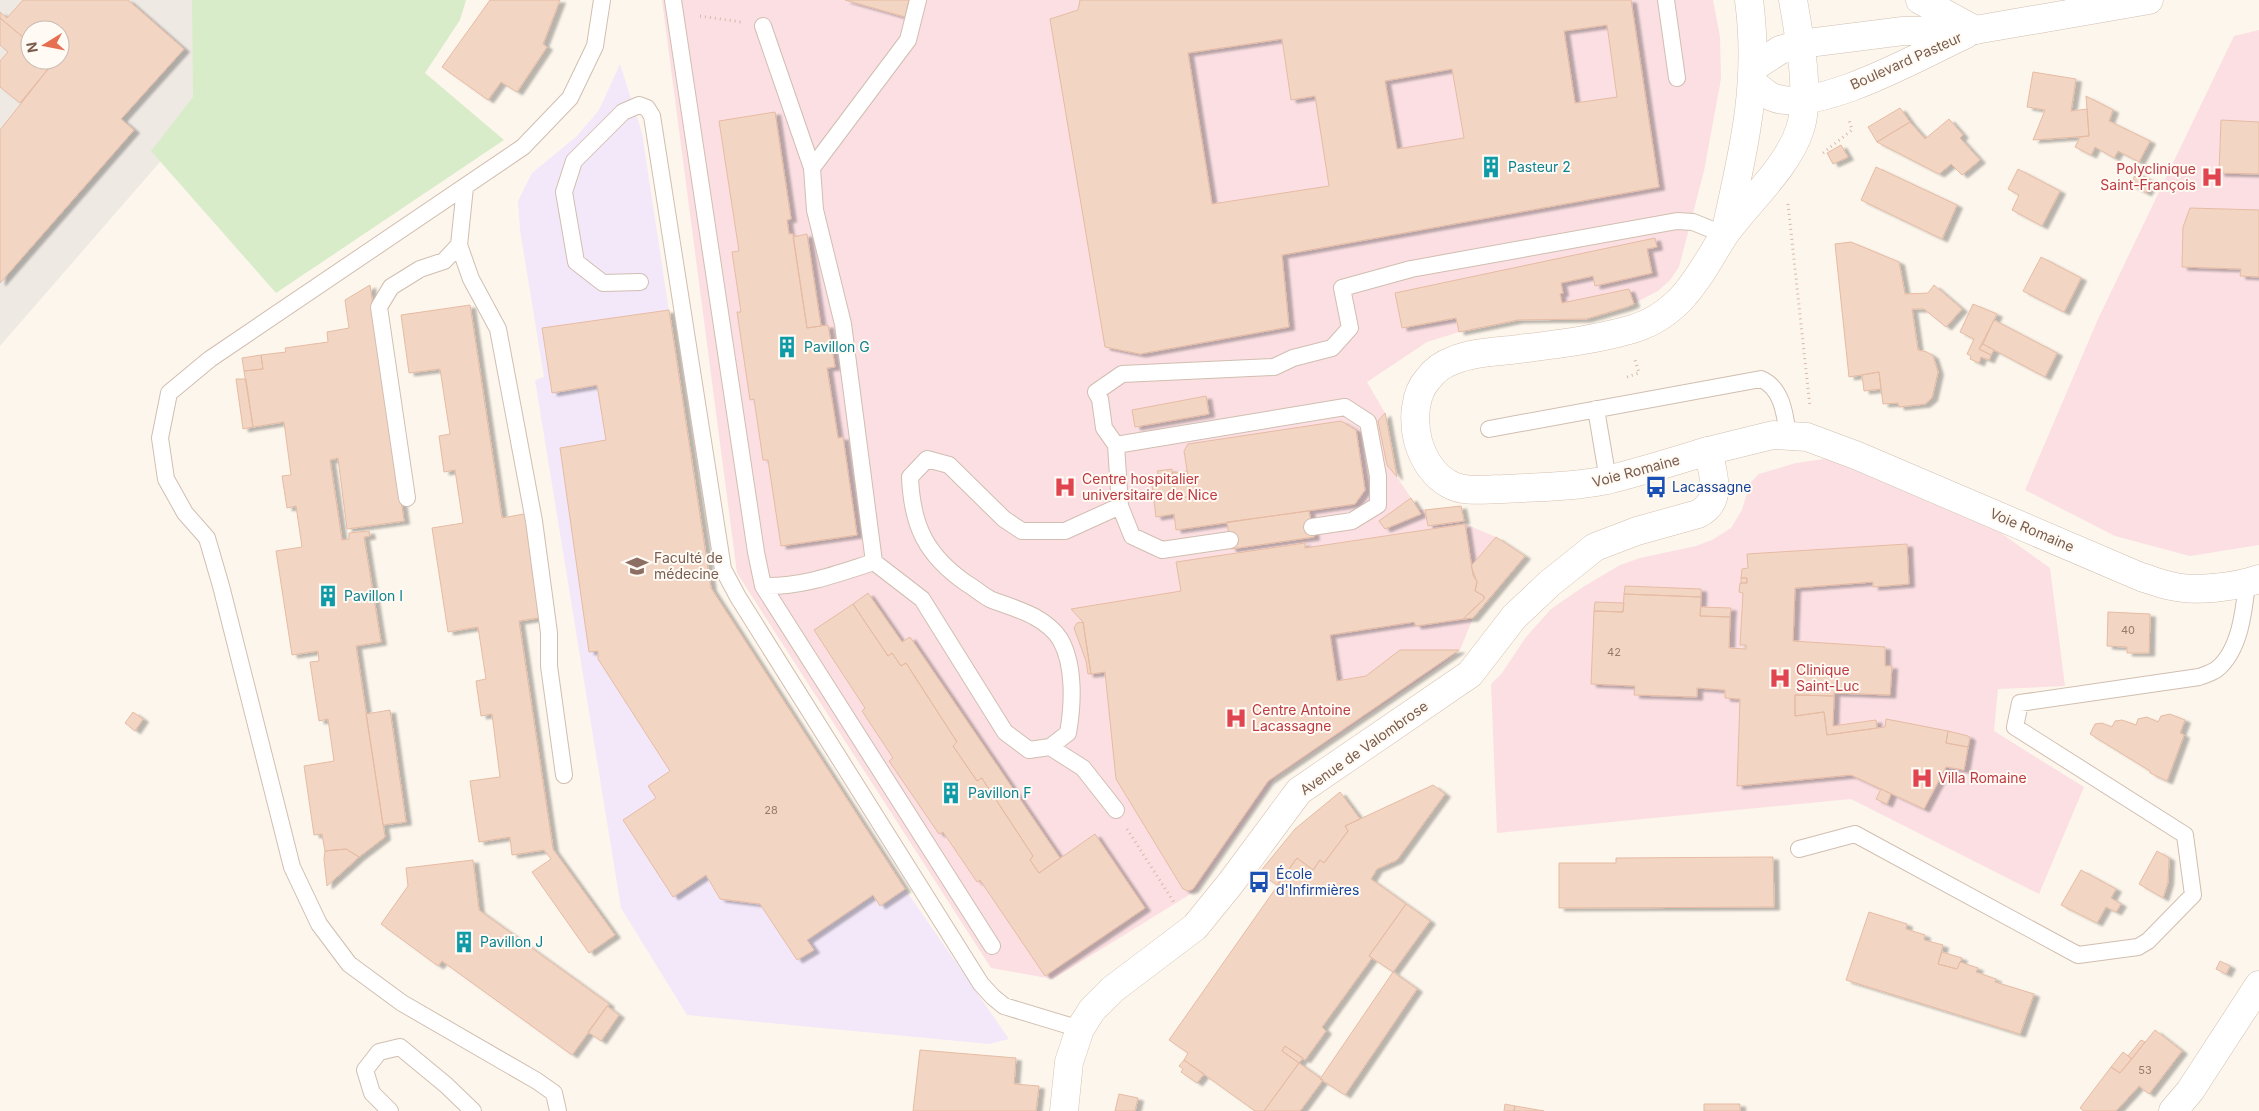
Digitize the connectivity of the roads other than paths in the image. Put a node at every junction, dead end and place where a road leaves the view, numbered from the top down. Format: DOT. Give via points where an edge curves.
graph roads {
  1 [pos="602,0"];
  2 [pos="918,0"];
  3 [pos="1666,0"];
  4 [pos="1749,0"];
  5 [pos="1793,0"];
  6 [pos="2149,0"];
  7 [pos="1924,1"];
  8 [pos="674,6"];
  9 [pos="763,26"];
  10 [pos="1903,30"];
  11 [pos="1975,30"];
  12 [pos="1800,44"];
  13 [pos="1754,75"];
  14 [pos="1678,78"];
  15 [pos="1803,100"];
  16 [pos="812,168"];
  17 [pos="465,187"];
  18 [pos="1725,235"];
  19 [pos="459,245"];
  20 [pos="640,282"];
  21 [pos="1596,409"];
  22 [pos="1489,429"];
  23 [pos="1788,435"];
  24 [pos="1116,445"];
  25 [pos="1708,451"];
  26 [pos="1608,480"];
  27 [pos="407,498"];
  28 [pos="1120,506"];
  29 [pos="1312,527"];
  30 [pos="1230,540"];
  31 [pos="874,562"];
  32 [pos="2253,581"];
  33 [pos="763,586"];
  34 [pos="1050,747"];
  35 [pos="564,775"];
  36 [pos="1116,810"];
  37 [pos="1799,849"];
  38 [pos="992,946"];
  39 [pos="2259,985"];
  40 [pos="1080,1029"];
  41 [pos="390,1111"];
  42 [pos="473,1111"];
  43 [pos="558,1111"];
  44 [pos="1064,1111"];
  45 [pos="2173,1111"];
  1 -- 17 [label="lane" via="595,46 570,98 522,147"];
  2 -- 16 [label="lane" via="908,40"];
  3 -- 14 [label="lane"];
  4 -- 13 [label="main road, Voie Romaine"];
  5 -- 12 [label="main road, Voie Romaine"];
  6 -- 11 [label="main road, Boulevard Pasteur"];
  7 -- 10 [label="lane"];
  7 -- 11 [label="main road, Boulevard Pasteur"];
  8 -- 33 [label="lane"];
  9 -- 16 [label="lane"];
  10 -- 11 [label="main road, Boulevard Pasteur"];
  10 -- 12 [label="main road, Boulevard Pasteur"];
  11 -- 15 [label="main road, Boulevard Pasteur" via="1873,79"];
  12 -- 13 [label="main road, Boulevard Pasteur" via="1780,50"];
  12 -- 15 [label="main road, Voie Romaine"];
  13 -- 15 [label="main road, Boulevard Pasteur" via="1772,97"];
  13 -- 18 [label="main road, Voie Romaine" via="1746,134"];
  15 -- 18 [label="main road, Voie Romaine" via="1801,127 1796,140 1767,184"];
  16 -- 31 [label="lane" via="815,210 843,324"];
  17 -- 19 [label="lane"];
  17 -- 43 [label="lane" via="204,365 169,393 160,438 166,479 185,513 207,538 292,867 319,924 349,964 402,1003 537,1081 554,1093"];
  18 -- 24 [label="lane" via="1693,222 1677,221 1411,269 1342,288 1350,328 1332,348 1293,358 1274,367 1122,374 1096,392 1104,428"];
  18 -- 26 [label="main road, Voie Romaine" via="1696,282 1679,301 1654,320 1597,337 1461,358 1443,366 1422,386 1416,408 1418,441 1434,472 1448,484 1467,490 1568,486"];
  19 -- 27 [label="lane" via="444,261 420,269 391,287 379,307"];
  19 -- 35 [label="lane" via="471,279 498,329 534,521"];
  20 -- 40 [label="lane" via="603,283 576,262 564,192 574,161 623,112 639,105 647,108 652,116 723,569 982,984 1004,1006"];
  21 -- 22 [label="lane"];
  21 -- 23 [label="lane" via="1761,379 1771,383 1778,396"];
  21 -- 26 [label="lane"];
  23 -- 25 [label="main road, Voie Romaine" via="1755,439"];
  23 -- 32 [label="main road, Voie Romaine" via="1807,437 1858,456 2172,587 2201,588"];
  24 -- 28 [label="lane"];
  24 -- 29 [label="lane" via="1345,407 1368,422 1378,476 1378,505 1352,522"];
  25 -- 26 [label="main road, Voie Romaine"];
  25 -- 40 [label="main road, Avenue de Valombrose" via="1716,491 1704,511 1595,547 1514,617 1470,674 1299,791 1195,927 1113,989 1092,1010"];
  28 -- 30 [label="lane" via="1132,536 1162,550"];
  28 -- 34 [label="lane" via="1065,531 1022,531 1004,519 949,465 926,459 910,477 911,504 920,532 946,568 989,598 1039,618 1060,639 1071,672 1072,711 1068,733"];
  31 -- 33 [label="lane" via="803,584"];
  31 -- 34 [label="lane" via="922,599 1005,732 1029,750"];
  32 -- 37 [label="lane" via="2231,650 2217,669 2199,678 2020,703 2015,727 2185,835 2193,895 2148,941 2138,947 2078,955 1855,834"];
  33 -- 38 [label="lane"];
  34 -- 36 [label="lane" via="1083,768"];
  39 -- 45 [label="main road" via="2190,1091"];
  40 -- 44 [label="main road, Avenue de Valombrose" via="1069,1062"];
  41 -- 42 [label="lane" via="372,1093 365,1070 379,1052 400,1047"];
}
